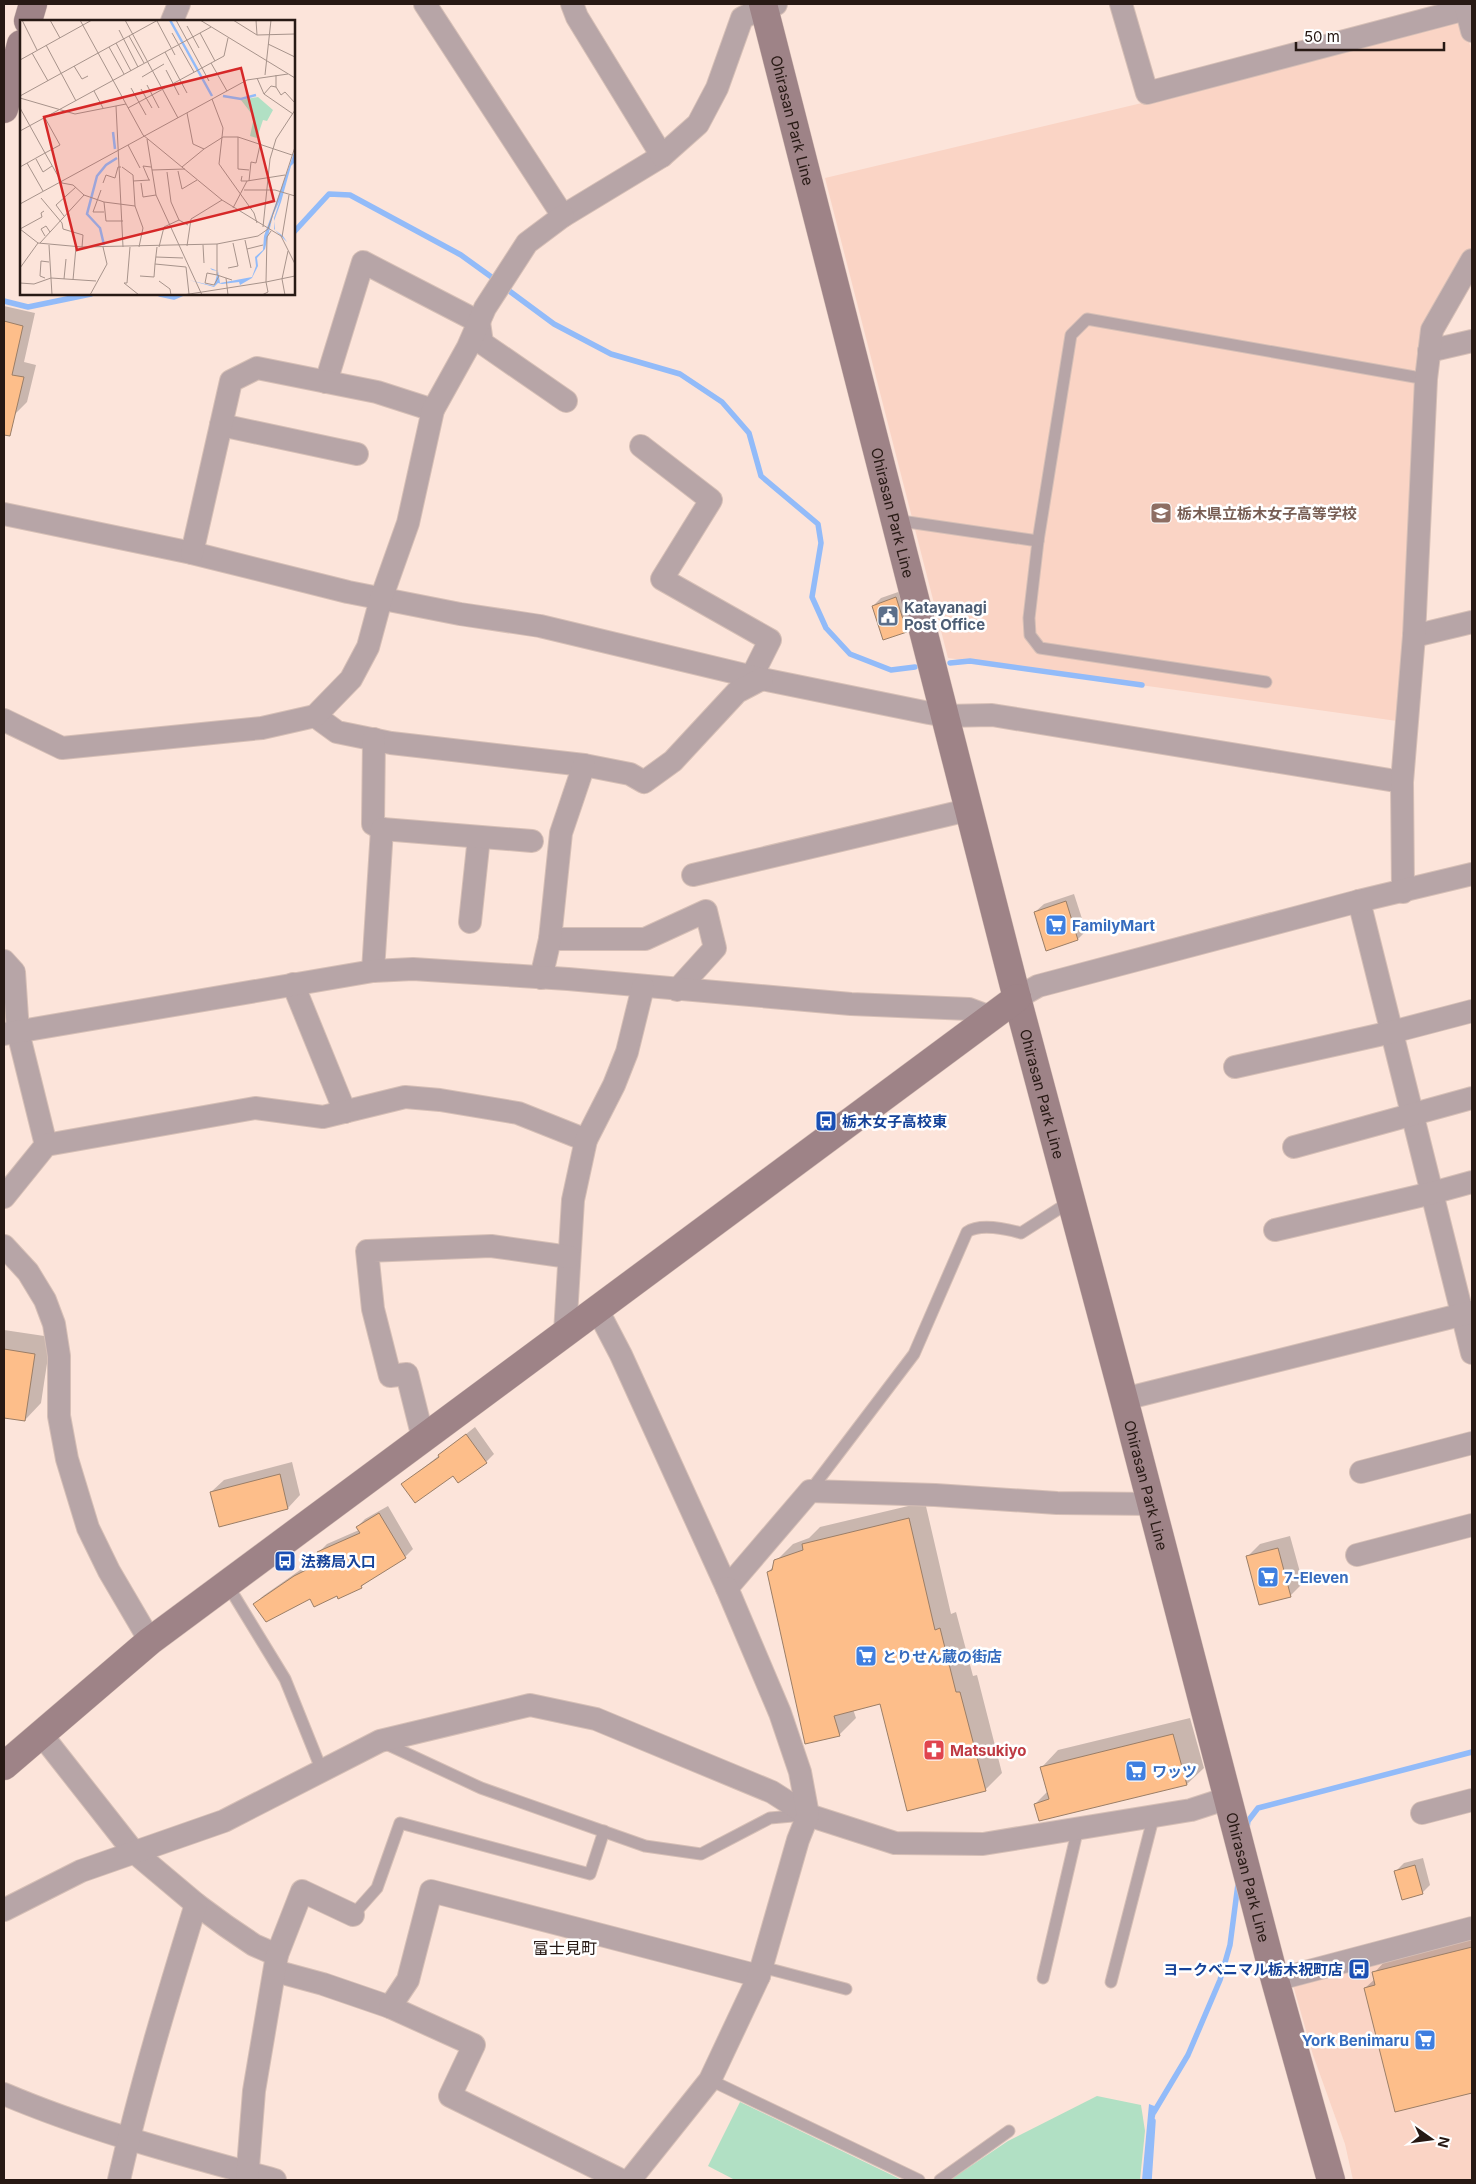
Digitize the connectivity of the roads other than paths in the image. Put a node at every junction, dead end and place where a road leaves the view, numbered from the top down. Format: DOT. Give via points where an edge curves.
graph roads {
  1 [pos="33,4"];
  2 [pos="179,4"];
  3 [pos="425,4"];
  4 [pos="572,4"];
  5 [pos="1121,4"];
  6 [pos="768,5"];
  7 [pos="1465,6"];
  8 [pos="28,20"];
  9 [pos="172,20"];
  10 [pos="1472,31"];
  11 [pos="20,53"];
  12 [pos="4,109"];
  13 [pos="662,156"];
  14 [pos="563,216"];
  15 [pos="1472,260"];
  16 [pos="479,322"];
  17 [pos="1472,340"];
  18 [pos="1429,351"];
  19 [pos="1426,379"];
  20 [pos="326,382"];
  21 [pos="566,401"];
  22 [pos="433,410"];
  23 [pos="221,425"];
  24 [pos="641,446"];
  25 [pos="357,454"];
  26 [pos="4,514"];
  27 [pos="893,520"];
  28 [pos="1038,541"];
  29 [pos="192,552"];
  30 [pos="381,599"];
  31 [pos="1472,622"];
  32 [pos="1414,636"];
  33 [pos="757,678"];
  34 [pos="1266,682"];
  35 [pos="314,716"];
  36 [pos="946,716"];
  37 [pos="4,720"];
  38 [pos="374,739"];
  39 [pos="584,765"];
  40 [pos="1402,782"];
  41 [pos="968,810"];
  42 [pos="382,829"];
  43 [pos="479,837"];
  44 [pos="532,842"];
  45 [pos="693,874"];
  46 [pos="1472,874"];
  47 [pos="1402,892"];
  48 [pos="1359,901"];
  49 [pos="470,922"];
  50 [pos="550,939"];
  51 [pos="4,961"];
  52 [pos="373,971"];
  53 [pos="541,978"];
  54 [pos="293,984"];
  55 [pos="643,987"];
  56 [pos="677,990"];
  57 [pos="1017,998"];
  58 [pos="1472,1011"];
  59 [pos="992,1018"];
  60 [pos="1392,1032"];
  61 [pos="11,1033"];
  62 [pos="1235,1067"];
  63 [pos="1472,1098"];
  64 [pos="345,1112"];
  65 [pos="1413,1115"];
  66 [pos="586,1140"];
  67 [pos="46,1145"];
  68 [pos="1294,1148"];
  69 [pos="1472,1182"];
  70 [pos="1432,1194"];
  71 [pos="4,1197"];
  72 [pos="1071,1201"];
  73 [pos="1275,1230"];
  74 [pos="4,1246"];
  75 [pos="569,1257"];
  76 [pos="597,1309"];
  77 [pos="1467,1313"];
  78 [pos="564,1333"];
  79 [pos="1472,1352"];
  80 [pos="1124,1399"];
  81 [pos="423,1438"];
  82 [pos="1472,1443"];
  83 [pos="1361,1472"];
  84 [pos="810,1491"];
  85 [pos="1151,1504"];
  86 [pos="1472,1525"];
  87 [pos="1356,1556"];
  88 [pos="227,1584"];
  89 [pos="727,1588"];
  90 [pos="150,1641"];
  91 [pos="41,1734"];
  92 [pos="380,1741"];
  93 [pos="4,1766"];
  94 [pos="322,1771"];
  95 [pos="1228,1798"];
  96 [pos="1472,1800"];
  97 [pos="1422,1813"];
  98 [pos="808,1815"];
  99 [pos="1154,1815"];
  100 [pos="1078,1828"];
  101 [pos="604,1831"];
  102 [pos="133,1851"];
  103 [pos="196,1904"];
  104 [pos="4,1910"];
  105 [pos="353,1915"];
  106 [pos="1472,1928"];
  107 [pos="276,1963"];
  108 [pos="761,1972"];
  109 [pos="1043,1978"];
  110 [pos="1275,1980"];
  111 [pos="1111,1982"];
  112 [pos="846,1989"];
  113 [pos="390,2007"];
  114 [pos="710,2080"];
  115 [pos="4,2094"];
  116 [pos="1009,2131"];
  117 [pos="128,2138"];
  118 [pos="247,2176"];
  119 [pos="119,2180"];
  120 [pos="275,2180"];
  121 [pos="621,2180"];
  122 [pos="630,2180"];
  123 [pos="919,2180"];
  124 [pos="940,2180"];
  125 [pos="1331,2180"];
  1 -- 8 [label="main road"];
  2 -- 9 [label="street"];
  3 -- 14 [label="street"];
  4 -- 13 [label="street"];
  5 -- 7 [label="street" via="1147,93"];
  6 -- 13 [label="street" via="742,18 717,88 698,124"];
  6 -- 27 [label="main road, Ohirasan Park Line"];
  7 -- 10 [label="street"];
  11 -- 12 [label="main road"];
  13 -- 14 [label="street"];
  14 -- 16 [label="street" via="528,244"];
  15 -- 18 [label="street" via="1432,330"];
  16 -- 20 [label="street" via="363,262"];
  16 -- 21 [label="street" via="482,343"];
  16 -- 22 [label="street"];
  17 -- 18 [label="street"];
  18 -- 19 [label="street"];
  19 -- 28 [label="lane" via="1087,319 1071,335"];
  19 -- 32 [label="street"];
  20 -- 22 [label="street" via="377,392"];
  20 -- 23 [label="street" via="257,368 231,381"];
  22 -- 30 [label="street" via="408,523"];
  23 -- 25 [label="street"];
  23 -- 29 [label="street"];
  24 -- 33 [label="street" via="711,500 662,580 770,640"];
  26 -- 29 [label="street"];
  27 -- 28 [label="lane"];
  27 -- 36 [label="main road, Ohirasan Park Line"];
  28 -- 34 [label="lane" via="1028,618 1030,635 1040,648"];
  29 -- 30 [label="street"];
  30 -- 33 [label="street" via="540,626"];
  30 -- 35 [label="street" via="368,647 351,679"];
  31 -- 32 [label="street"];
  32 -- 40 [label="street"];
  33 -- 36 [label="street"];
  33 -- 39 [label="street" via="737,692 673,761 644,782 630,774"];
  35 -- 37 [label="street" via="262,728 62,748"];
  35 -- 38 [label="street" via="337,732"];
  36 -- 40 [label="street" via="992,715"];
  36 -- 41 [label="main road, Ohirasan Park Line"];
  38 -- 39 [label="street"];
  38 -- 42 [label="street" via="373,824"];
  39 -- 50 [label="street" via="562,834"];
  40 -- 47 [label="street"];
  41 -- 45 [label="street"];
  41 -- 57 [label="main road, Ohirasan Park Line"];
  42 -- 43 [label="street"];
  42 -- 52 [label="street"];
  43 -- 44 [label="street"];
  43 -- 49 [label="street"];
  46 -- 47 [label="street"];
  47 -- 48 [label="street"];
  48 -- 57 [label="street" via="1038,986"];
  48 -- 60 [label="street"];
  50 -- 53 [label="street"];
  50 -- 56 [label="street" via="644,939 706,911 715,948"];
  51 -- 61 [label="street" via="14,972"];
  52 -- 53 [label="street" via="413,969"];
  52 -- 54 [label="street"];
  53 -- 55 [label="street"];
  54 -- 61 [label="street"];
  54 -- 64 [label="street"];
  55 -- 56 [label="street"];
  55 -- 66 [label="street" via="627,1052"];
  56 -- 59 [label="street" via="851,1004 969,1009"];
  57 -- 59 [label="main road"];
  57 -- 72 [label="main road, Ohirasan Park Line"];
  58 -- 60 [label="street"];
  59 -- 76 [label="main road"];
  60 -- 62 [label="street"];
  60 -- 65 [label="street"];
  61 -- 67 [label="street"];
  63 -- 65 [label="street"];
  64 -- 66 [label="street" via="405,1097 440,1100 518,1113"];
  64 -- 67 [label="street" via="323,1117 255,1108"];
  65 -- 68 [label="street"];
  65 -- 70 [label="street"];
  66 -- 75 [label="street" via="573,1200"];
  67 -- 71 [label="street"];
  69 -- 70 [label="street"];
  70 -- 73 [label="street"];
  70 -- 77 [label="street"];
  72 -- 80 [label="main road, Ohirasan Park Line"];
  72 -- 84 [label="lane" via="1022,1233 973,1228 967,1232 914,1354"];
  74 -- 90 [label="street" via="28,1272 45,1300 54,1324 59,1356 59,1416 67,1458 88,1528"];
  75 -- 78 [label="street"];
  75 -- 81 [label="street" via="490,1246 367,1252 373,1309 390,1376 407,1374"];
  76 -- 78 [label="main road"];
  76 -- 89 [label="street"];
  77 -- 79 [label="street"];
  77 -- 80 [label="street"];
  78 -- 81 [label="main road"];
  80 -- 85 [label="main road, Ohirasan Park Line"];
  81 -- 88 [label="main road"];
  82 -- 83 [label="street"];
  84 -- 85 [label="street" via="1057,1503"];
  84 -- 89 [label="street"];
  85 -- 95 [label="main road, Ohirasan Park Line"];
  86 -- 87 [label="street"];
  88 -- 90 [label="main road"];
  88 -- 94 [label="lane" via="285,1679"];
  89 -- 98 [label="street" via="780,1713 800,1772"];
  90 -- 91 [label="main road"];
  91 -- 93 [label="main road"];
  91 -- 102 [label="street"];
  92 -- 94 [label="street"];
  92 -- 98 [label="street" via="530,1705 596,1719 772,1792"];
  92 -- 101 [label="lane" via="481,1788"];
  94 -- 102 [label="street" via="224,1821"];
  95 -- 99 [label="street" via="1191,1810"];
  95 -- 110 [label="main road, Ohirasan Park Line"];
  96 -- 97 [label="street"];
  98 -- 100 [label="street" via="895,1843 983,1844"];
  98 -- 101 [label="lane" via="770,1818 701,1854 645,1846"];
  98 -- 108 [label="street"];
  99 -- 100 [label="street"];
  99 -- 111 [label="lane"];
  100 -- 109 [label="lane"];
  101 -- 105 [label="lane" via="590,1874 400,1823 377,1888"];
  102 -- 103 [label="street"];
  102 -- 104 [label="street" via="82,1870"];
  103 -- 107 [label="street"];
  103 -- 117 [label="street"];
  105 -- 107 [label="street" via="302,1891"];
  106 -- 110 [label="street"];
  107 -- 113 [label="street" via="323,1984"];
  107 -- 118 [label="street" via="254,2091"];
  108 -- 112 [label="lane"];
  108 -- 113 [label="street" via="432,1891 408,1980"];
  108 -- 114 [label="street"];
  110 -- 125 [label="main road, Ohirasan Park Line"];
  113 -- 121 [label="street" via="474,2045 450,2096"];
  114 -- 122 [label="street"];
  114 -- 123 [label="lane"];
  115 -- 117 [label="street"];
  116 -- 124 [label="lane"];
  117 -- 118 [label="street"];
  117 -- 119 [label="street"];
  118 -- 120 [label="street"];
}
